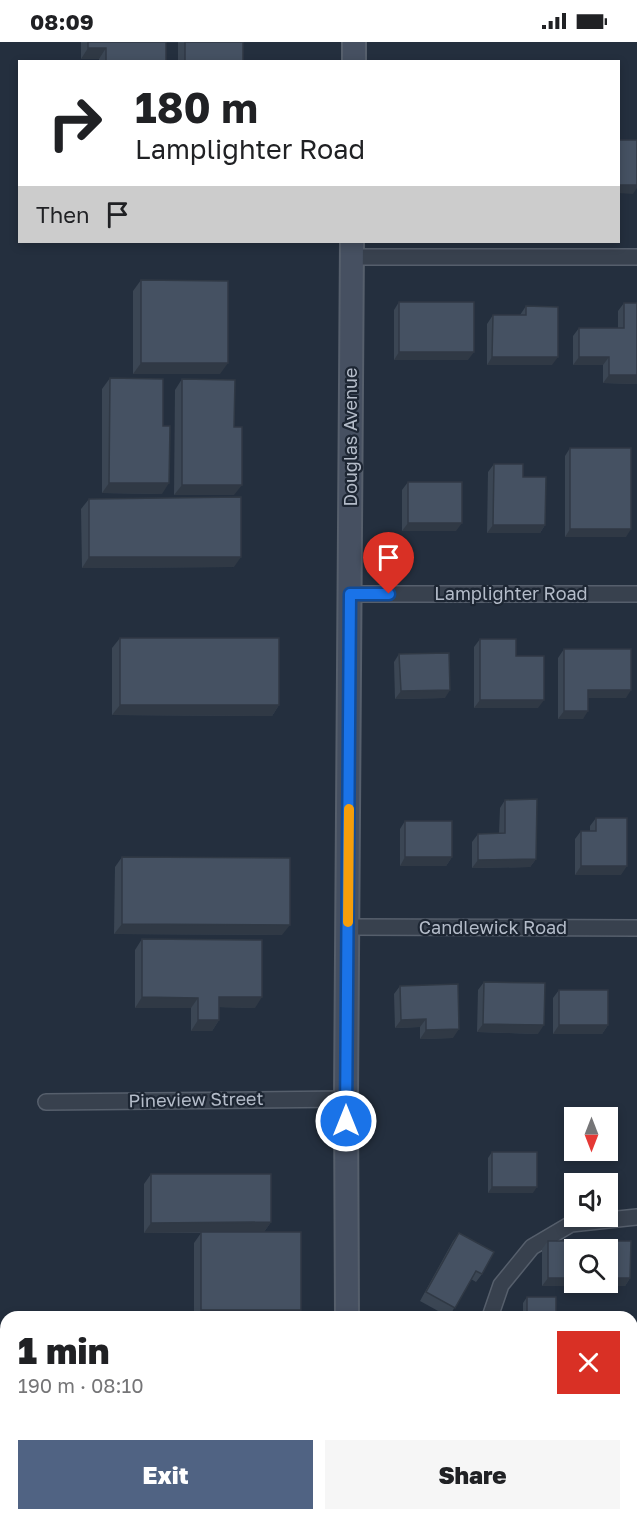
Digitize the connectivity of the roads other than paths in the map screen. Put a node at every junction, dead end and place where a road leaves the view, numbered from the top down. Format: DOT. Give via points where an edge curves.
graph roads {
  1 [pos="354,42"];
  2 [pos="354,60"];
  3 [pos="352,249"];
  4 [pos="637,257"];
  5 [pos="350,594"];
  6 [pos="637,594"];
  7 [pos="348,927"];
  8 [pos="637,928"];
  9 [pos="346,1099"];
  10 [pos="46,1102"];
  11 [pos="637,1217"];
  12 [pos="347,1311"];
  13 [pos="492,1311"];
  1 -- 2 [label="main road"];
  3 -- 4 [label="street"];
  3 -- 5 [label="main road, Douglas Avenue"];
  5 -- 6 [label="street, Lamplighter Road"];
  5 -- 7 [label="main road, Douglas Avenue"];
  7 -- 8 [label="street, Candlewick Road"];
  7 -- 9 [label="main road, Douglas Avenue"];
  9 -- 10 [label="street, Pineview Street"];
  9 -- 12 [label="main road, Douglas Avenue"];
  11 -- 13 [label="street" via="570,1224 532,1247 501,1285"];
}
